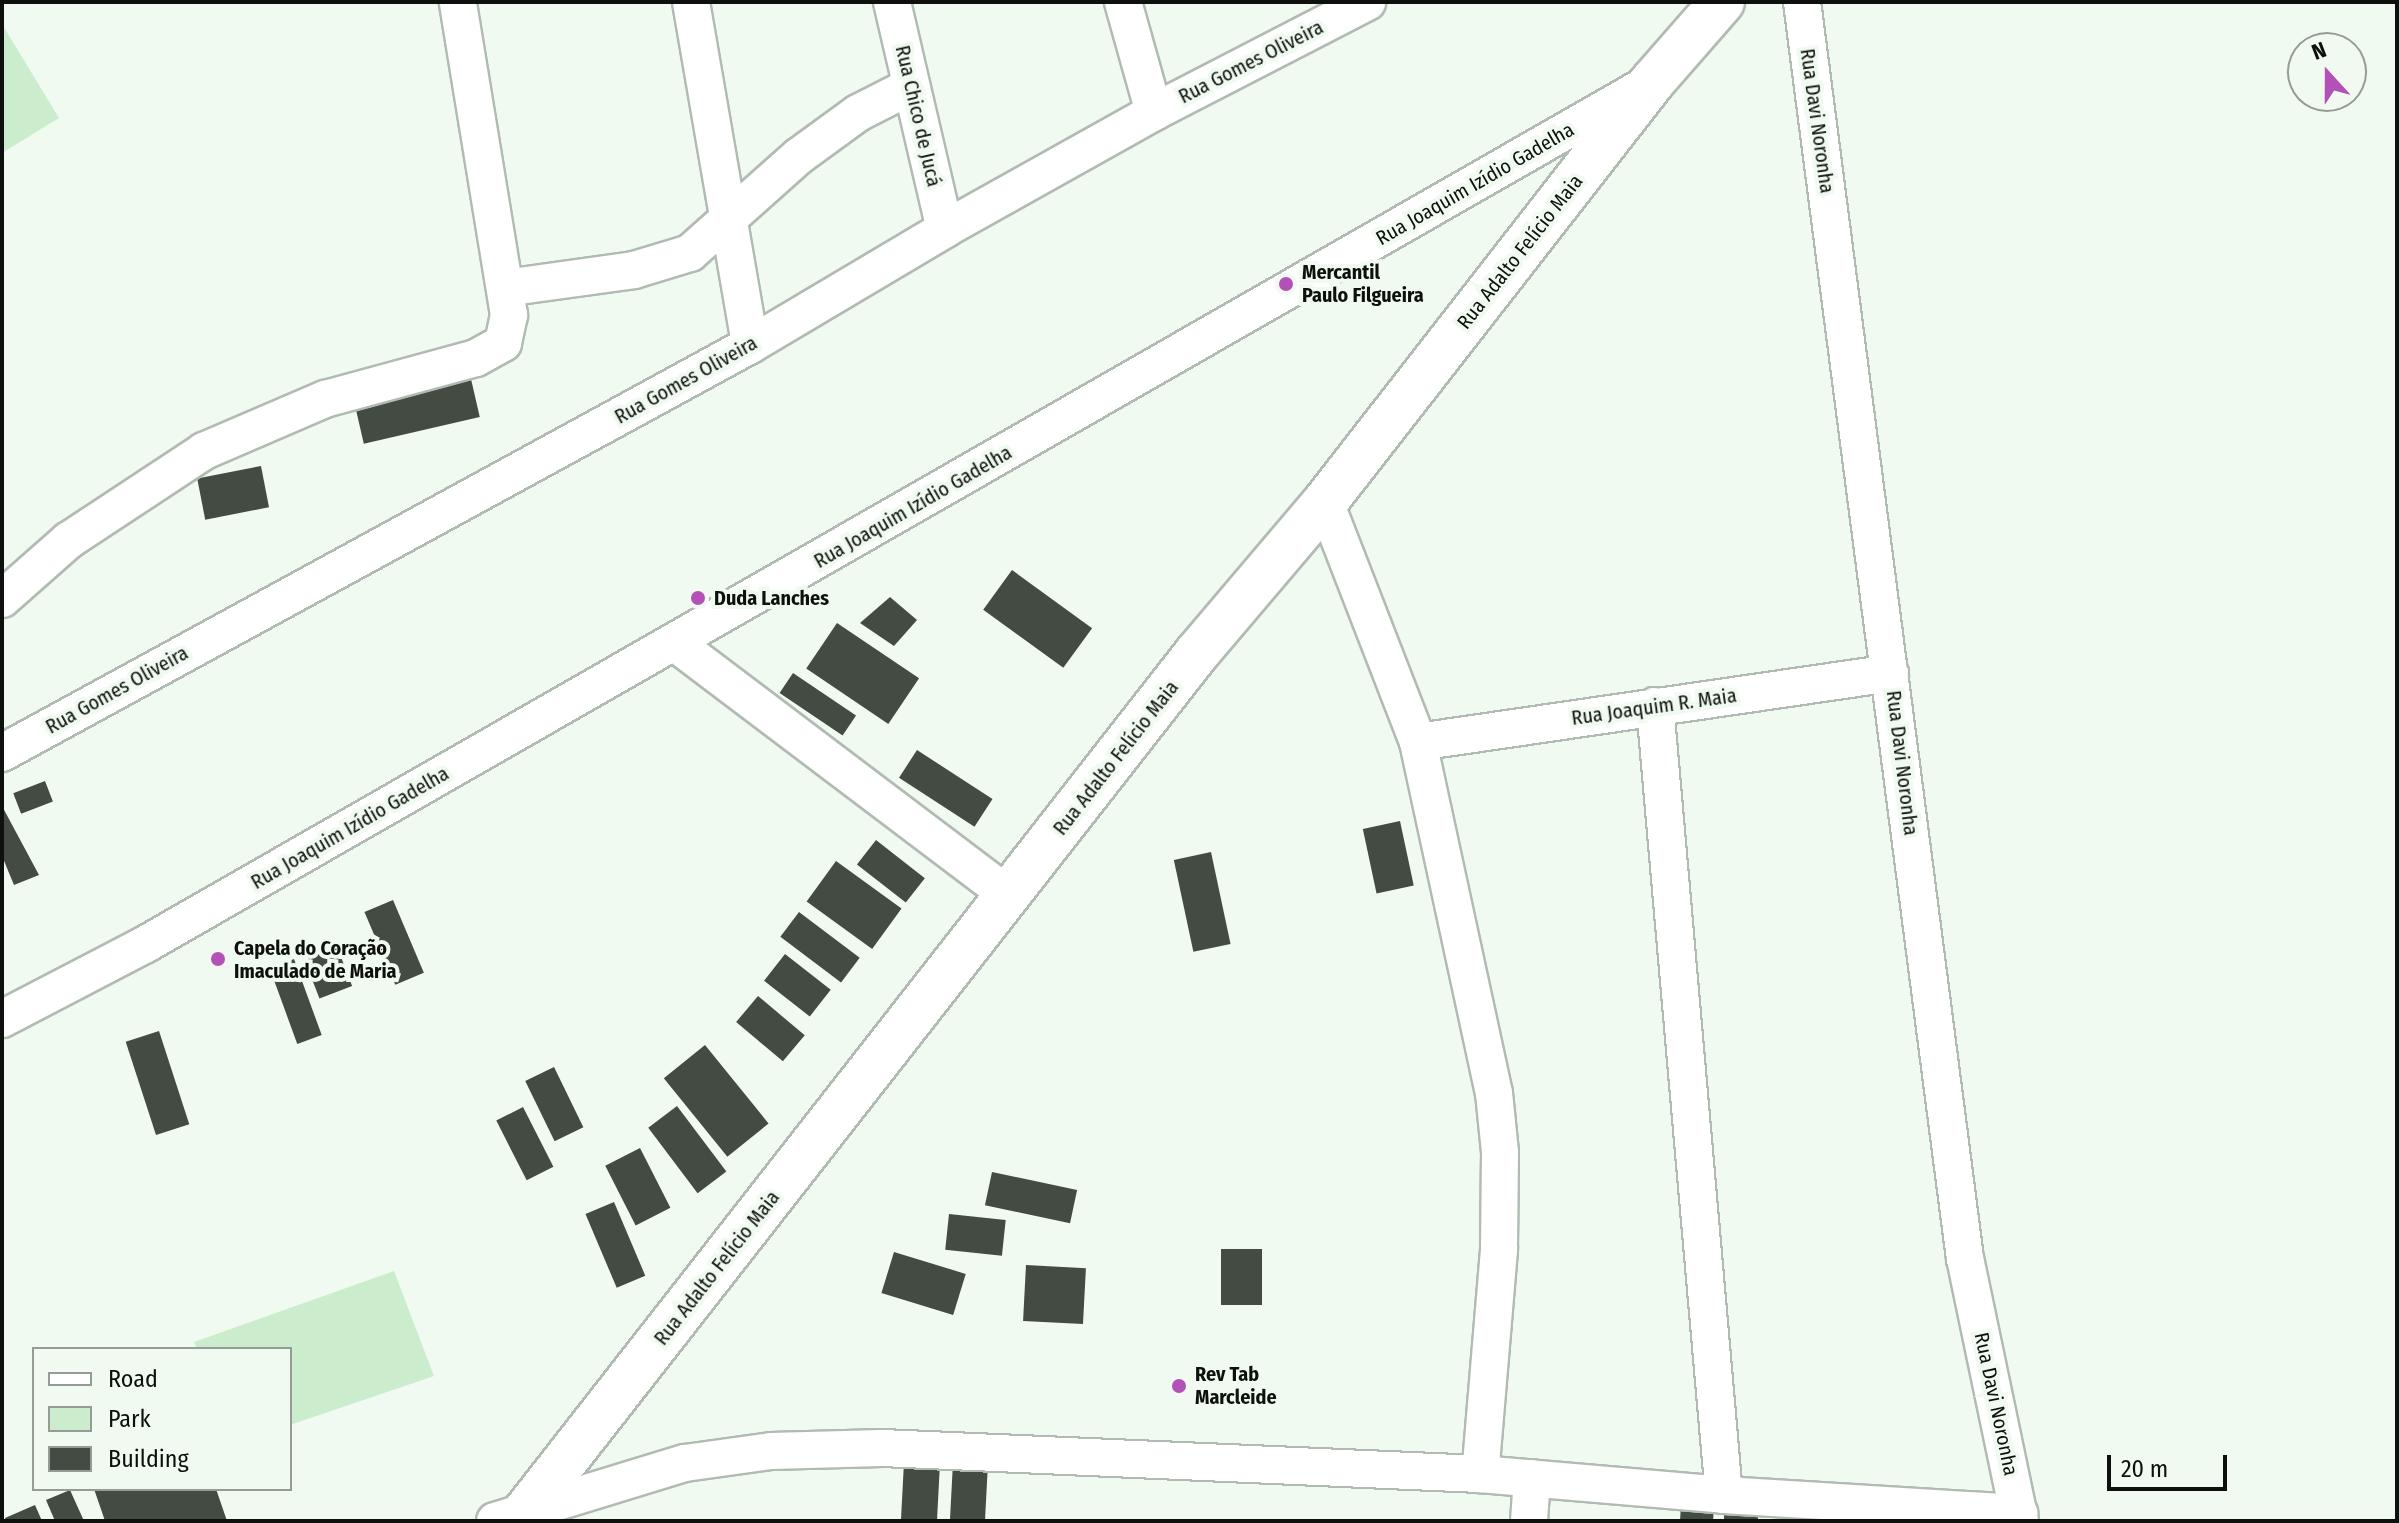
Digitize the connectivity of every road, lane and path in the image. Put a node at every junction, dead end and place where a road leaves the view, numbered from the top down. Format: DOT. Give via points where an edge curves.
graph roads {
  1 [pos="458,2"];
  2 [pos="691,2"];
  3 [pos="892,2"];
  4 [pos="1123,2"];
  5 [pos="1722,2"];
  6 [pos="1802,2"];
  7 [pos="1365,3"];
  8 [pos="1653,81"];
  9 [pos="911,86"];
  10 [pos="1154,112"];
  11 [pos="729,221"];
  12 [pos="945,229"];
  13 [pos="505,288"];
  14 [pos="750,345"];
  15 [pos="1325,502"];
  16 [pos="2,599"];
  17 [pos="675,643"];
  18 [pos="1890,673"];
  19 [pos="1655,706"];
  20 [pos="1418,742"];
  21 [pos="2,753"];
  22 [pos="1010,896"];
  23 [pos="2,1019"];
  24 [pos="1480,1474"];
  25 [pos="1532,1478"];
  26 [pos="1724,1495"];
  27 [pos="513,1517"];
  28 [pos="2019,1517"];
  29 [pos="1529,1521"];
  1 -- 13 [label="street"];
  2 -- 11 [label="street"];
  3 -- 9 [label="street, Rua Chico de Jucá"];
  4 -- 10 [label="street"];
  5 -- 8 [label="street, Rua Adalto Felício Maia"];
  6 -- 18 [label="street, Rua Davi Noronha"];
  7 -- 10 [label="street, Rua Gomes Oliveira"];
  8 -- 15 [label="street, Rua Adalto Felício Maia"];
  8 -- 17 [label="street, Rua Joaquim Izídio Gadelha"];
  9 -- 11 [label="street" via="858,113 799,156"];
  9 -- 12 [label="street, Rua Chico de Jucá"];
  10 -- 12 [label="street, Rua Gomes Oliveira"];
  11 -- 13 [label="street" via="690,253 634,270"];
  11 -- 14 [label="street"];
  12 -- 14 [label="street, Rua Gomes Oliveira"];
  13 -- 16 [label="street" via="509,315 497,349 325,399 204,451 69,540"];
  14 -- 21 [label="street, Rua Gomes Oliveira"];
  15 -- 20 [label="street"];
  15 -- 22 [label="street, Rua Adalto Felício Maia" via="1197,653"];
  17 -- 22 [label="street"];
  17 -- 23 [label="street, Rua Joaquim Izídio Gadelha" via="146,944"];
  18 -- 19 [label="street, Rua Joaquim R. Maia"];
  18 -- 28 [label="street, Rua Davi Noronha" via="1965,1258"];
  19 -- 20 [label="street, Rua Joaquim R. Maia"];
  19 -- 26 [label="street"];
  20 -- 24 [label="street" via="1494,1093 1500,1152 1499,1250"];
  22 -- 27 [label="street, Rua Adalto Felício Maia"];
  24 -- 25 [label="street"];
  24 -- 27 [label="street" via="882,1448 787,1450 685,1463"];
  25 -- 26 [label="street"];
  25 -- 29 [label="street"];
  26 -- 28 [label="street"];
}
